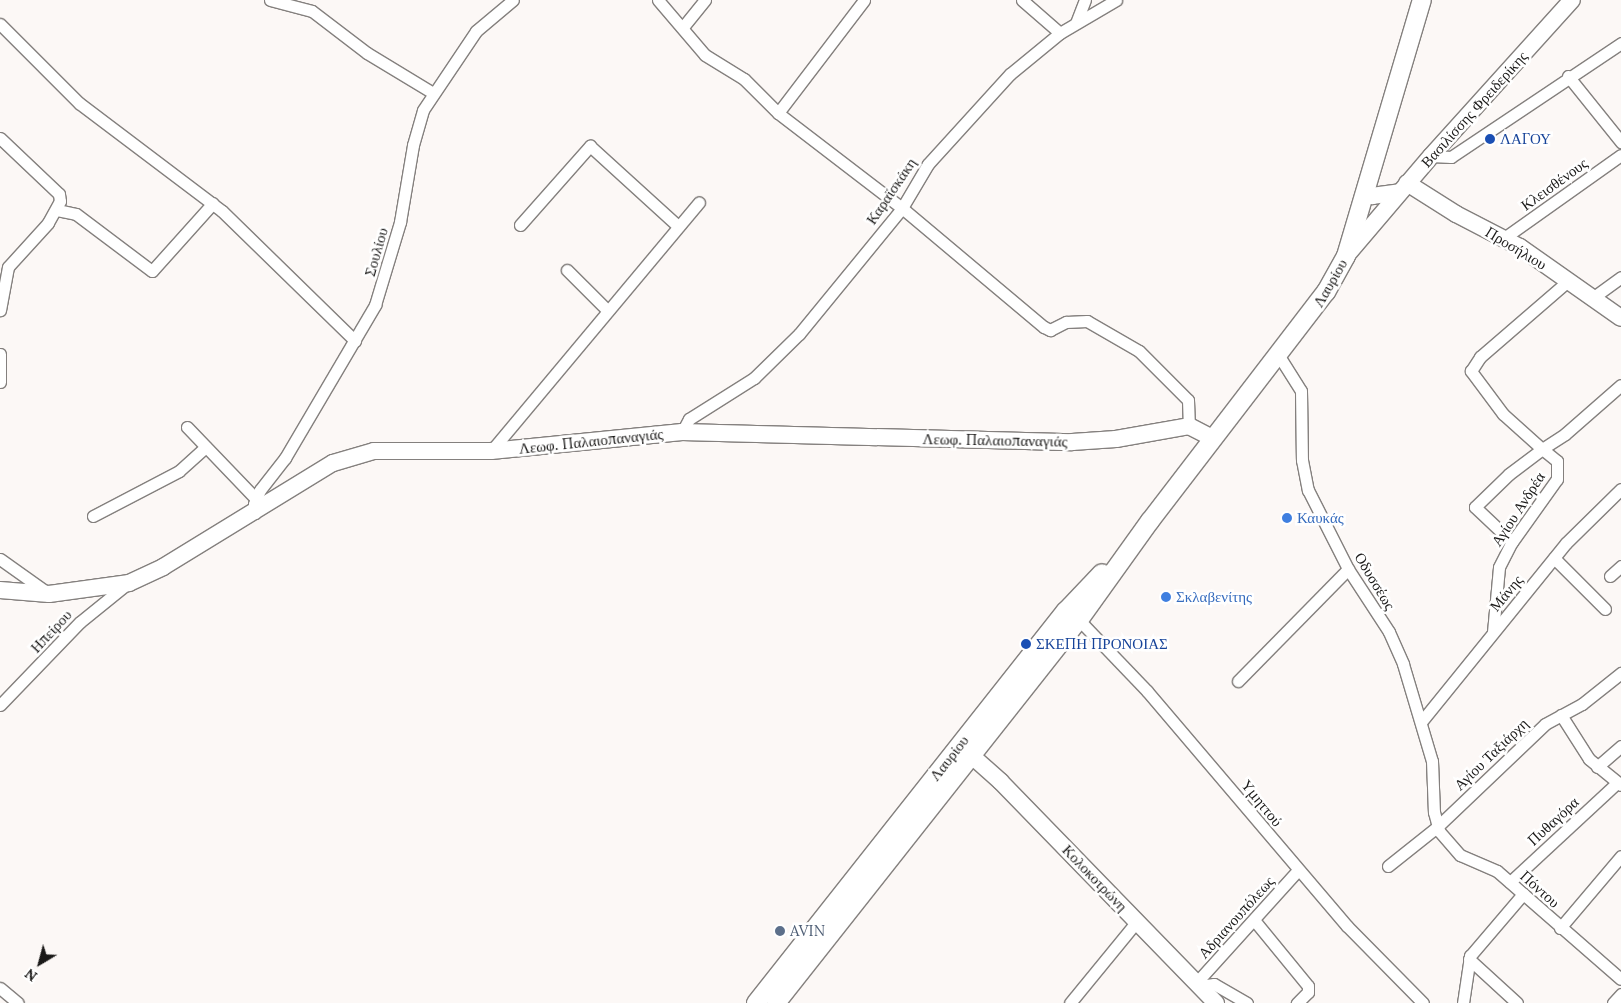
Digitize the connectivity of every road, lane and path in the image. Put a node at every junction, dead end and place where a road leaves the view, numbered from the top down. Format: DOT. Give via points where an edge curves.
graph roads {
  1 [pos="270,0"];
  2 [pos="513,0"];
  3 [pos="658,0"];
  4 [pos="705,0"];
  5 [pos="864,0"];
  6 [pos="1022,0"];
  7 [pos="1085,0"];
  8 [pos="1116,0"];
  9 [pos="1422,0"];
  10 [pos="1572,0"];
  11 [pos="1076,23"];
  12 [pos="0,24"];
  13 [pos="683,27"];
  14 [pos="1060,33"];
  15 [pos="1621,43"];
  16 [pos="1568,76"];
  17 [pos="433,92"];
  18 [pos="778,112"];
  19 [pos="0,138"];
  20 [pos="1621,142"];
  21 [pos="1621,155"];
  22 [pos="1431,156"];
  23 [pos="1404,188"];
  24 [pos="1365,193"];
  25 [pos="699,202"];
  26 [pos="213,203"];
  27 [pos="902,208"];
  28 [pos="57,210"];
  29 [pos="520,225"];
  30 [pos="678,226"];
  31 [pos="1504,238"];
  32 [pos="1346,256"];
  33 [pos="567,270"];
  34 [pos="1621,277"];
  35 [pos="1568,281"];
  36 [pos="1592,299"];
  37 [pos="0,310"];
  38 [pos="607,310"];
  39 [pos="1621,318"];
  40 [pos="355,341"];
  41 [pos="0,354"];
  42 [pos="1279,356"];
  43 [pos="0,382"];
  44 [pos="1621,385"];
  45 [pos="1189,426"];
  46 [pos="187,427"];
  47 [pos="682,432"];
  48 [pos="1213,438"];
  49 [pos="206,447"];
  50 [pos="1542,449"];
  51 [pos="491,451"];
  52 [pos="1621,489"];
  53 [pos="256,506"];
  54 [pos="93,516"];
  55 [pos="1150,521"];
  56 [pos="1512,542"];
  57 [pos="1554,558"];
  58 [pos="0,559"];
  59 [pos="1621,566"];
  60 [pos="1348,569"];
  61 [pos="1610,576"];
  62 [pos="129,583"];
  63 [pos="0,590"];
  64 [pos="49,594"];
  65 [pos="1605,609"];
  66 [pos="1080,620"];
  67 [pos="1493,632"];
  68 [pos="1621,673"];
  69 [pos="1238,681"];
  70 [pos="0,705"];
  71 [pos="1561,714"];
  72 [pos="1421,722"];
  73 [pos="1621,746"];
  74 [pos="965,750"];
  75 [pos="1597,767"];
  76 [pos="1619,784"];
  77 [pos="1437,827"];
  78 [pos="1621,856"];
  79 [pos="1388,866"];
  80 [pos="1298,870"];
  81 [pos="1510,882"];
  82 [pos="1523,894"];
  83 [pos="1254,920"];
  84 [pos="1137,921"];
  85 [pos="1560,928"];
  86 [pos="1470,959"];
  87 [pos="1621,980"];
  88 [pos="1198,984"];
  89 [pos="0,988"];
  90 [pos="18,1003"];
  91 [pos="756,1003"];
  92 [pos="776,1003"];
  93 [pos="1070,1003"];
  94 [pos="1216,1003"];
  95 [pos="1247,1003"];
  96 [pos="1297,1003"];
  97 [pos="1423,1003"];
  98 [pos="1463,1003"];
  99 [pos="1517,1003"];
  1 -- 17 [label="street" via="312,11 366,52"];
  2 -- 17 [label="street, Σουλίου" via="476,31"];
  3 -- 13 [label="street"];
  4 -- 13 [label="street"];
  5 -- 18 [label="street"];
  6 -- 14 [label="street"];
  7 -- 11 [label="street"];
  8 -- 11 [label="street, Καραϊσκάκη"];
  9 -- 24 [label="main road, Λαυρίου"];
  10 -- 22 [label="street, Βασιλίσσης Φρειδερίκης"];
  11 -- 14 [label="street, Καραϊσκάκη"];
  12 -- 26 [label="street" via="79,103"];
  13 -- 18 [label="street" via="705,55 744,79"];
  14 -- 27 [label="street, Καραϊσκάκη" via="1010,74 939,152 925,168"];
  15 -- 16 [label="street"];
  16 -- 20 [label="street"];
  16 -- 22 [label="street" via="1451,157"];
  17 -- 40 [label="street, Σουλίου" via="418,122 391,260 374,306"];
  18 -- 27 [label="street"];
  19 -- 28 [label="street" via="58,194"];
  21 -- 31 [label="street, Κλεισθένους"];
  22 -- 23 [label="street, Βασιλίσσης Φρειδερίκης"];
  23 -- 24 [label="street" via="1372,196"];
  23 -- 31 [label="street, Προσήλιου"];
  23 -- 32 [label="street, Βασιλίσσης Φρειδερίκης"];
  24 -- 32 [label="main road, Λαυρίου"];
  25 -- 30 [label="street"];
  26 -- 28 [label="street" via="152,270 76,214"];
  26 -- 40 [label="street"];
  27 -- 45 [label="street" via="1044,327 1050,330 1066,322 1087,321 1139,351 1188,400"];
  27 -- 47 [label="street, Καραϊσκάκη" via="782,352 744,385 689,420"];
  28 -- 37 [label="street" via="8,268"];
  29 -- 30 [label="street" via="590,146"];
  30 -- 38 [label="street"];
  31 -- 35 [label="street, Προσήλιου"];
  32 -- 42 [label="main road, Λαυρίου" via="1316,307"];
  33 -- 38 [label="street"];
  34 -- 36 [label="street"];
  35 -- 36 [label="street, Προσήλιου"];
  35 -- 50 [label="street" via="1480,357 1471,371 1503,414"];
  36 -- 39 [label="street, Προσήλιου"];
  38 -- 51 [label="street"];
  40 -- 53 [label="street, Σουλίου"];
  41 -- 43 [label="street"];
  42 -- 48 [label="main road, Λαυρίου"];
  42 -- 60 [label="street, Οδυσσέως" via="1301,391 1302,460 1308,490"];
  44 -- 50 [label="street, Αγίου Ανδρέα" via="1566,434"];
  45 -- 47 [label="street, Λεωφ. Παλαιοπαναγιάς" via="1116,439 1072,442"];
  45 -- 48 [label="street"];
  46 -- 49 [label="street"];
  47 -- 51 [label="street, Λεωφ. Παλαιοπαναγιάς"];
  48 -- 55 [label="main road, Λαυρίου"];
  49 -- 53 [label="street"];
  49 -- 54 [label="street" via="179,471"];
  50 -- 56 [label="street, Αγίου Ανδρέα" via="1557,461 1557,479"];
  50 -- 56 [label="street" via="1509,474 1475,507"];
  51 -- 53 [label="street, Λεωφ. Παλαιοπαναγιάς" via="388,449 351,455"];
  52 -- 57 [label="street, Μάνης"];
  53 -- 62 [label="street, Λεωφ. Παλαιοπαναγιάς" via="163,567"];
  55 -- 66 [label="main road, Λαυρίου"];
  55 -- 74 [label="main road, Λαυρίου" via="1066,611"];
  56 -- 67 [label="street, Αγίου Ανδρέα" via="1499,567 1495,584"];
  57 -- 65 [label="street"];
  57 -- 67 [label="street, Μάνης"];
  58 -- 64 [label="street"];
  59 -- 61 [label="street"];
  60 -- 69 [label="street"];
  60 -- 72 [label="street, Οδυσσέως" via="1389,632"];
  62 -- 64 [label="street, Λεωφ. Παλαιοπαναγιάς"];
  62 -- 70 [label="street, Ηπείρου" via="80,622"];
  63 -- 64 [label="street, Λεωφ. Παλαιοπαναγιάς"];
  66 -- 74 [label="main road, Λαυρίου"];
  66 -- 80 [label="street, Υμηττού" via="1153,699"];
  67 -- 72 [label="street, Μάνης"];
  68 -- 71 [label="street, Αγίου Ταξιάρχη" via="1582,704"];
  71 -- 75 [label="street" via="1578,745"];
  71 -- 77 [label="street, Αγίου Ταξιάρχη" via="1537,731"];
  72 -- 77 [label="street, Οδυσσέως" via="1435,777"];
  73 -- 75 [label="street"];
  74 -- 84 [label="street, Κολοκοτρώνη"];
  74 -- 91 [label="main road, Λαυρίου"];
  74 -- 92 [label="main road, Λαυρίου"];
  75 -- 76 [label="street"];
  76 -- 81 [label="street, Πυθαγόρα"];
  77 -- 79 [label="street, Αγίου Ταξιάρχη"];
  77 -- 81 [label="street, Πόντου" via="1460,855 1491,867"];
  78 -- 85 [label="street"];
  80 -- 83 [label="street, Αδριανουπόλεως"];
  80 -- 97 [label="street, Υμηττού" via="1365,945"];
  81 -- 82 [label="street, Πόντου"];
  82 -- 85 [label="street, Πόντου"];
  82 -- 86 [label="street"];
  83 -- 88 [label="street, Αδριανουπόλεως"];
  83 -- 96 [label="street" via="1308,986 1308,992"];
  84 -- 88 [label="street, Κολοκοτρώνη"];
  84 -- 93 [label="street"];
  85 -- 87 [label="street, Πόντου"];
  86 -- 98 [label="street"];
  86 -- 99 [label="street"];
  88 -- 94 [label="street, Κολοκοτρώνη"];
  88 -- 95 [label="street" via="1214,984"];
  89 -- 90 [label="street"];
}
